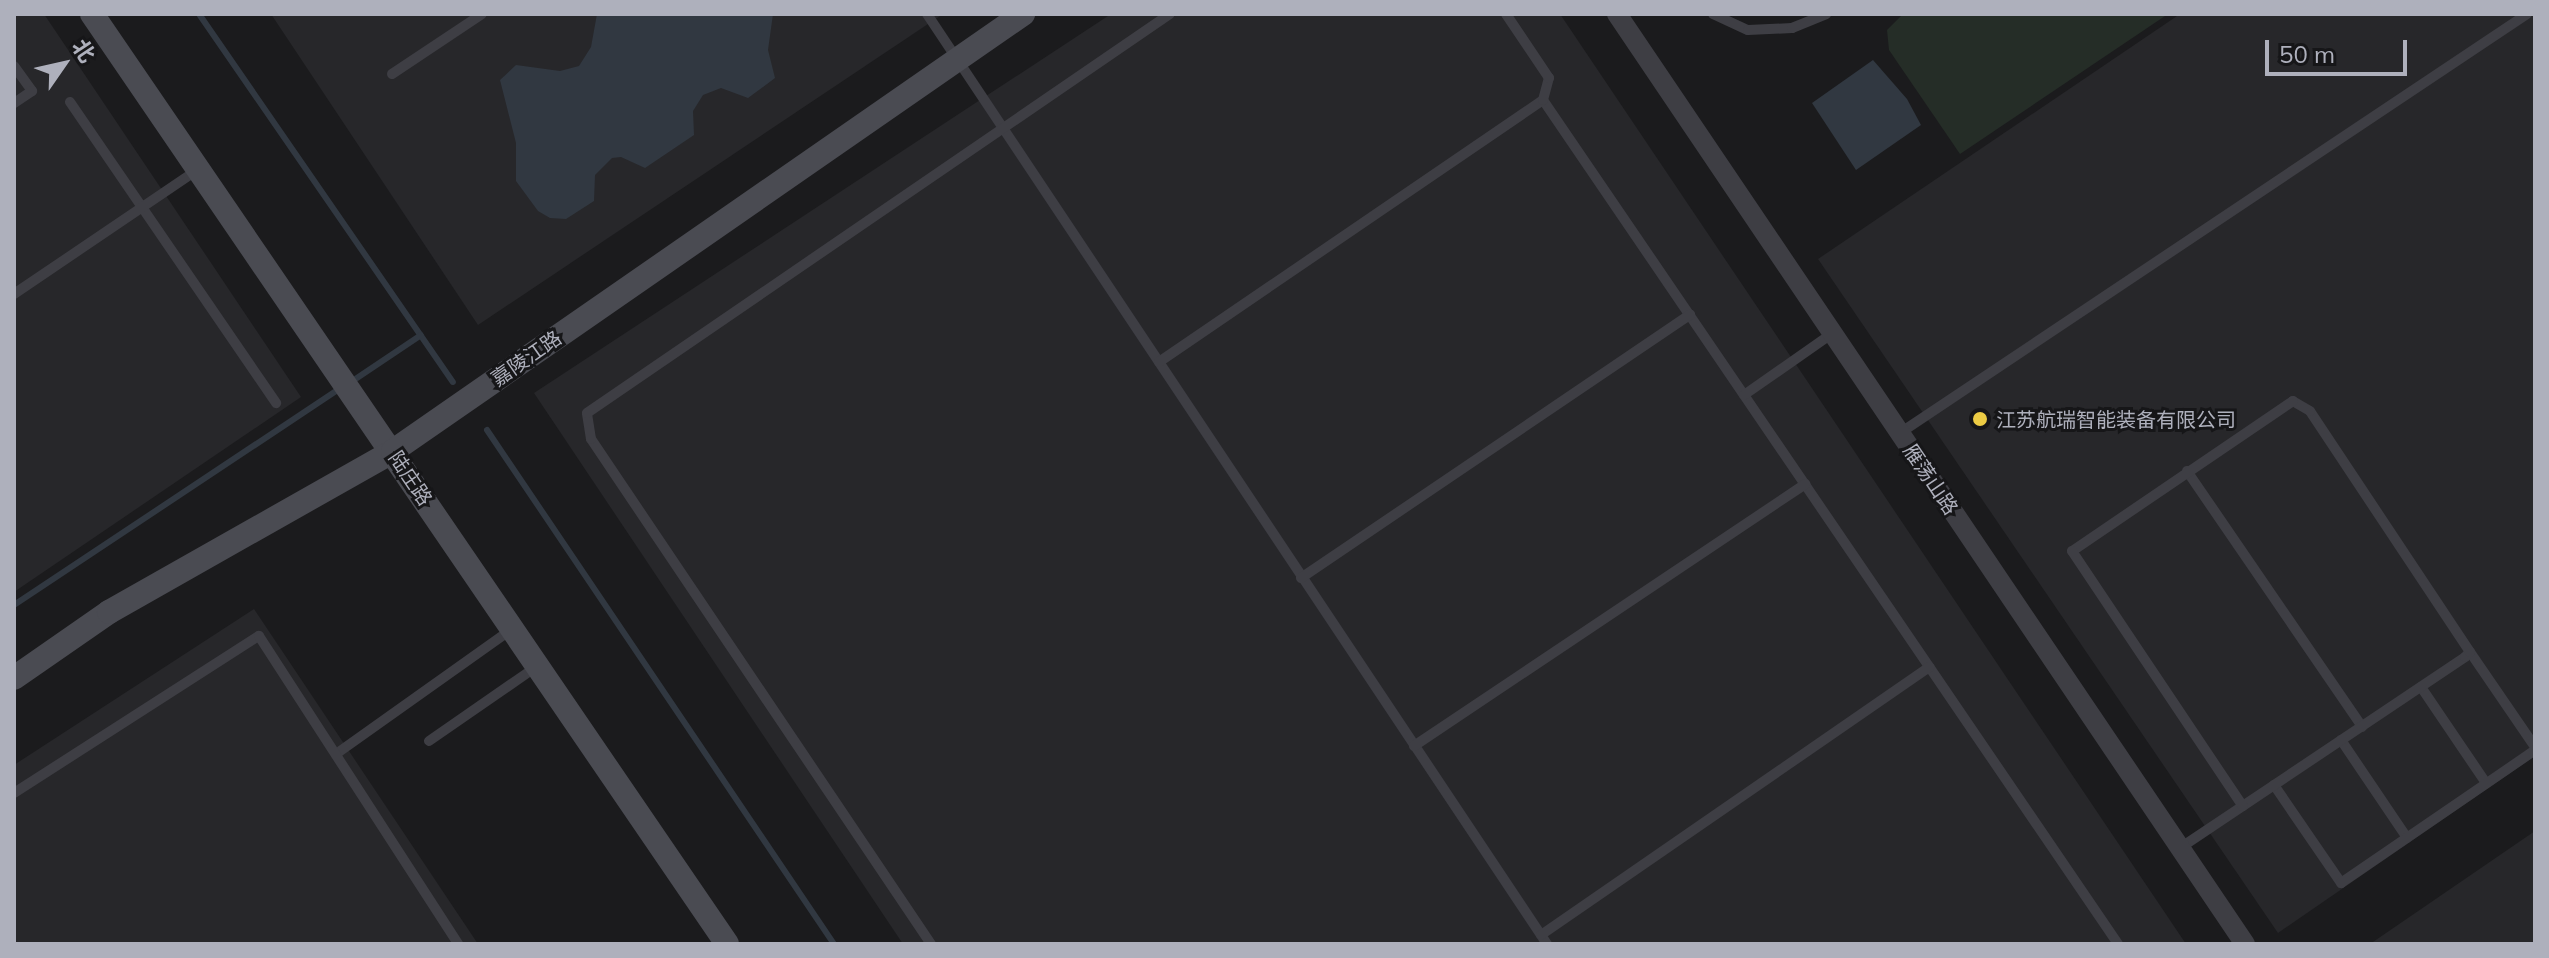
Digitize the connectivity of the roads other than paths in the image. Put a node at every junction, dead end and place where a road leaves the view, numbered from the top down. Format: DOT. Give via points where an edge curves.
graph roads {
  1 [pos="92,14"];
  2 [pos="482,14"];
  3 [pos="927,14"];
  4 [pos="1023,14"];
  5 [pos="1170,14"];
  6 [pos="1506,14"];
  7 [pos="1617,14"];
  8 [pos="1713,14"];
  9 [pos="1826,14"];
  10 [pos="2527,14"];
  11 [pos="1731,18"];
  12 [pos="957,58"];
  13 [pos="14,66"];
  14 [pos="392,74"];
  15 [pos="1543,100"];
  16 [pos="70,102"];
  17 [pos="14,103"];
  18 [pos="1003,128"];
  19 [pos="198,169"];
  20 [pos="142,207"];
  21 [pos="14,294"];
  22 [pos="1690,315"];
  23 [pos="1833,333"];
  24 [pos="1159,362"];
  25 [pos="1744,395"];
  26 [pos="276,403"];
  27 [pos="1900,433"];
  28 [pos="393,451"];
  29 [pos="2187,471"];
  30 [pos="1806,484"];
  31 [pos="1301,578"];
  32 [pos="513,628"];
  33 [pos="2470,652"];
  34 [pos="538,666"];
  35 [pos="1930,667"];
  36 [pos="14,678"];
  37 [pos="2421,687"];
  38 [pos="2362,727"];
  39 [pos="2341,740"];
  40 [pos="429,741"];
  41 [pos="1414,746"];
  42 [pos="2535,749"];
  43 [pos="336,754"];
  44 [pos="2486,783"];
  45 [pos="2274,785"];
  46 [pos="14,793"];
  47 [pos="2243,806"];
  48 [pos="2407,838"];
  49 [pos="2180,848"];
  50 [pos="1544,940"];
  51 [pos="725,943"];
  52 [pos="458,944"];
  53 [pos="931,944"];
  54 [pos="2118,944"];
  55 [pos="2245,944"];
  1 -- 19 [label="street, 陆庄路"];
  2 -- 14 [label="lane"];
  3 -- 12 [label="lane"];
  4 -- 12 [label="street, 嘉陵江路"];
  5 -- 18 [label="lane"];
  6 -- 15 [label="lane" via="1549,78"];
  7 -- 23 [label="street, 雁荡山路"];
  8 -- 11 [label="lane"];
  9 -- 11 [label="lane" via="1792,28 1748,30"];
  10 -- 27 [label="lane"];
  12 -- 18 [label="lane"];
  12 -- 28 [label="street, 嘉陵江路"];
  13 -- 17 [label="lane" via="32,91"];
  15 -- 22 [label="lane"];
  15 -- 24 [label="lane"];
  16 -- 20 [label="lane"];
  18 -- 24 [label="lane"];
  18 -- 53 [label="lane" via="587,413 591,439"];
  19 -- 20 [label="lane"];
  19 -- 28 [label="street, 陆庄路"];
  20 -- 21 [label="lane"];
  20 -- 26 [label="lane"];
  22 -- 25 [label="lane"];
  22 -- 31 [label="lane"];
  23 -- 25 [label="lane"];
  23 -- 27 [label="street, 雁荡山路"];
  24 -- 31 [label="lane"];
  25 -- 30 [label="lane"];
  27 -- 49 [label="street, 雁荡山路"];
  28 -- 32 [label="street, 陆庄路"];
  28 -- 36 [label="street, 嘉陵江路" via="109,612"];
  29 -- 33 [label="lane" via="2286,404 2301,403"];
  29 -- 38 [label="lane"];
  29 -- 47 [label="lane" via="2075,546 2073,557"];
  30 -- 35 [label="lane"];
  30 -- 41 [label="lane"];
  31 -- 41 [label="lane"];
  32 -- 34 [label="street, 陆庄路"];
  32 -- 43 [label="lane"];
  33 -- 37 [label="lane"];
  33 -- 42 [label="lane"];
  34 -- 40 [label="lane"];
  34 -- 51 [label="street, 陆庄路"];
  35 -- 50 [label="lane"];
  35 -- 54 [label="lane"];
  37 -- 38 [label="lane"];
  37 -- 44 [label="lane"];
  38 -- 39 [label="lane"];
  39 -- 45 [label="lane"];
  39 -- 48 [label="lane"];
  41 -- 50 [label="lane"];
  42 -- 44 [label="lane"];
  43 -- 46 [label="lane" via="259,636"];
  43 -- 52 [label="lane"];
  44 -- 48 [label="lane"];
  45 -- 47 [label="lane"];
  45 -- 48 [label="lane" via="2341,883"];
  47 -- 49 [label="lane"];
  49 -- 55 [label="street, 雁荡山路"];
}
